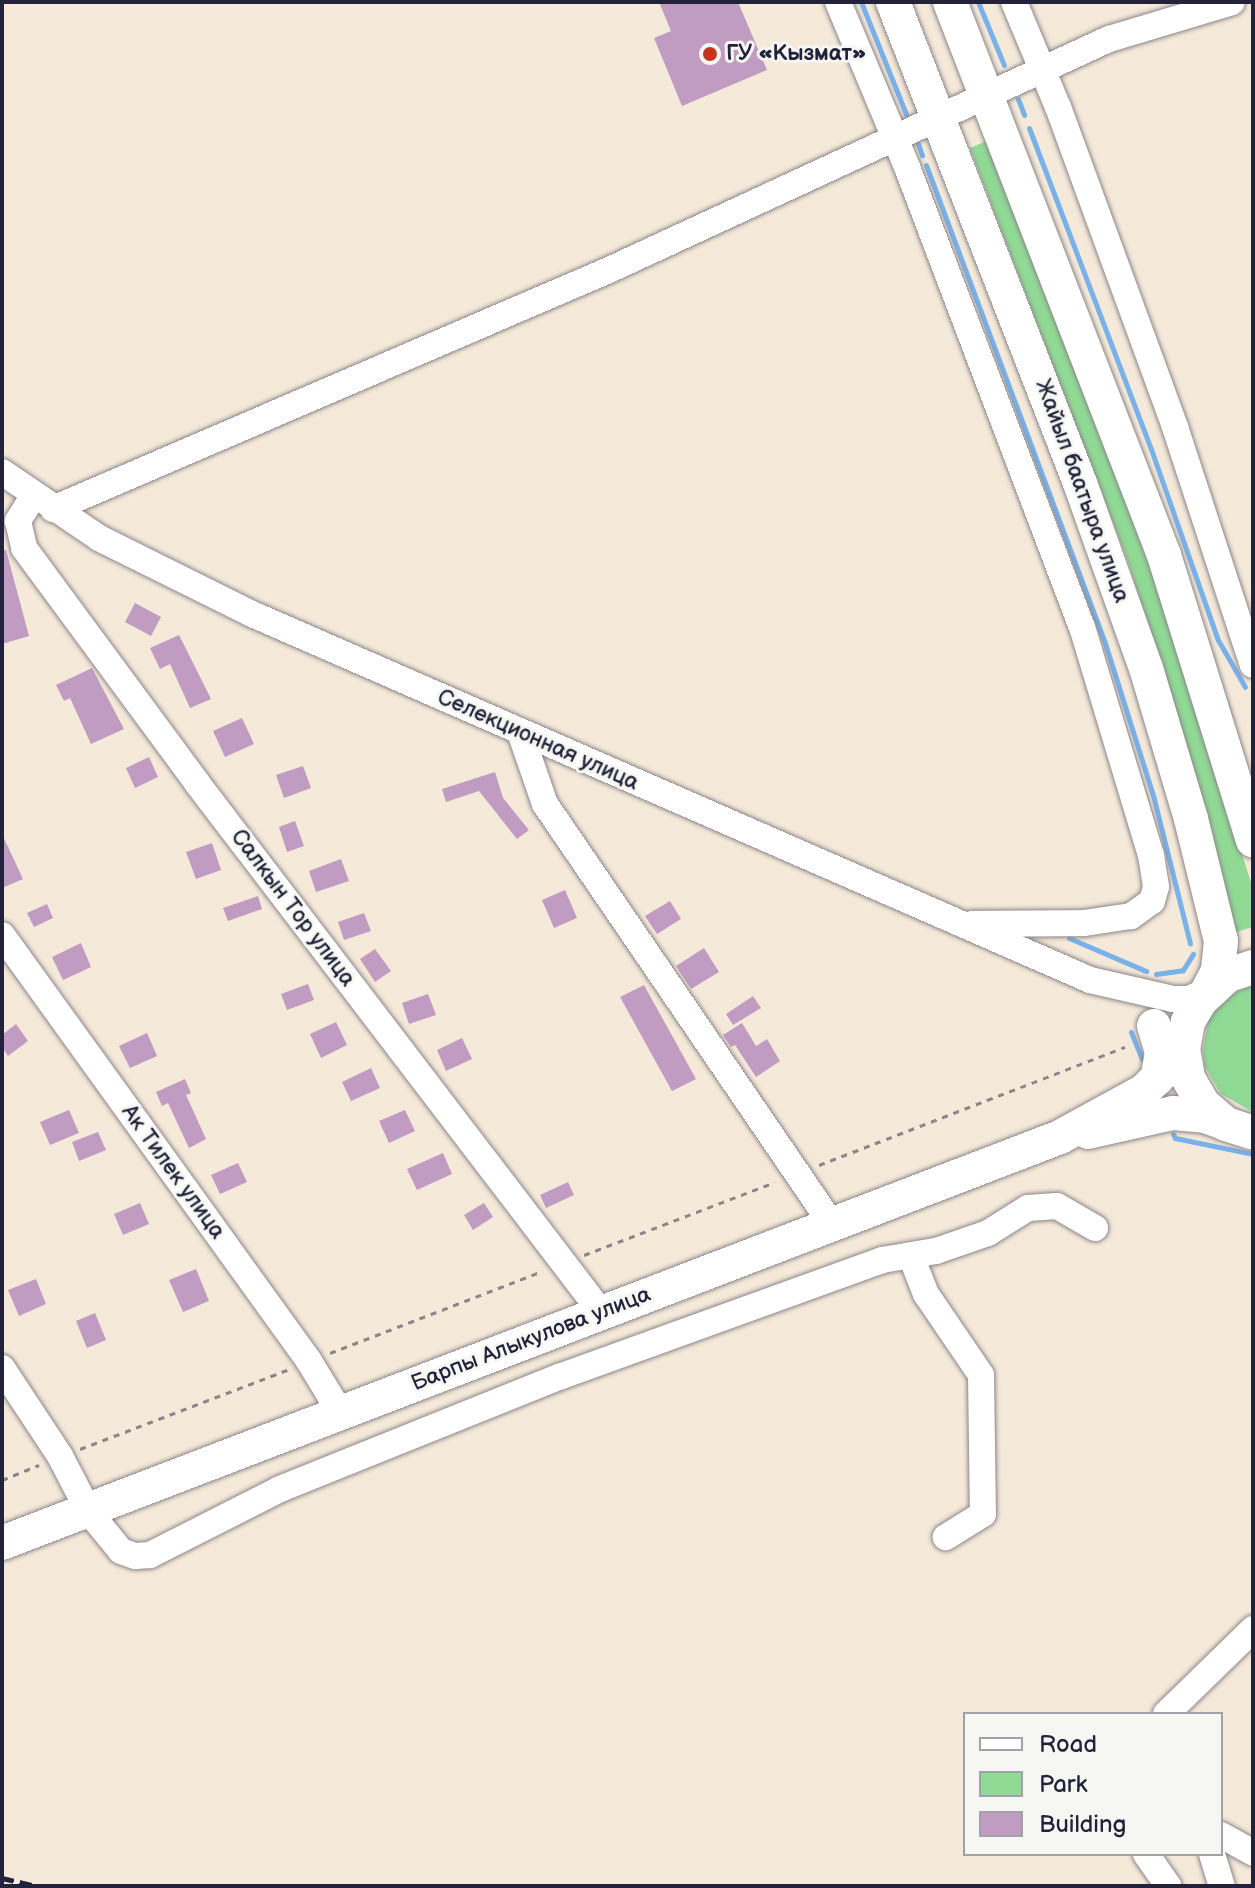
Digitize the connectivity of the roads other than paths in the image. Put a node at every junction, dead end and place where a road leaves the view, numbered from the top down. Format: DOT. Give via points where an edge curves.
graph roads {
  1 [pos="838,2"];
  2 [pos="893,2"];
  3 [pos="950,2"];
  4 [pos="1014,2"];
  5 [pos="1232,2"];
  6 [pos="1043,69"];
  7 [pos="987,94"];
  8 [pos="940,116"];
  9 [pos="896,136"];
  10 [pos="2,472"];
  11 [pos="44,502"];
  12 [pos="1253,665"];
  13 [pos="520,732"];
  14 [pos="1253,840"];
  15 [pos="961,924"];
  16 [pos="2,935"];
  17 [pos="1253,967"];
  18 [pos="1090,980"];
  19 [pos="1208,990"];
  20 [pos="1172,1055"];
  21 [pos="1240,1128"];
  22 [pos="1060,1137"];
  23 [pos="831,1223"];
  24 [pos="1095,1228"];
  25 [pos="911,1256"];
  26 [pos="601,1312"];
  27 [pos="2,1368"];
  28 [pos="340,1412"];
  29 [pos="89,1512"];
  30 [pos="946,1537"];
  31 [pos="2,1543"];
  32 [pos="1248,1642"];
  33 [pos="1168,1712"];
  34 [pos="1223,1836"];
  35 [pos="1253,1853"];
  36 [pos="1147,1856"];
  37 [pos="1213,1856"];
  38 [pos="1168,1886"];
  39 [pos="1222,1886"];
  1 -- 9 [label="street"];
  2 -- 8 [label="main road, Жайыл баатыра улица"];
  3 -- 7 [label="main road"];
  4 -- 6 [label="street"];
  5 -- 6 [label="street" via="1109,39"];
  6 -- 7 [label="street"];
  6 -- 12 [label="street" via="1175,427"];
  7 -- 8 [label="street"];
  7 -- 14 [label="main road" via="1164,555"];
  8 -- 9 [label="street"];
  8 -- 19 [label="main road, Жайыл баатыра улица" via="1146,668 1221,941 1218,971"];
  9 -- 11 [label="street" via="609,270"];
  9 -- 15 [label="street" via="1082,627 1156,887 1152,901 1131,916 1084,923"];
  10 -- 11 [label="street, Селекционная улица"];
  11 -- 13 [label="street, Селекционная улица" via="139,559 252,614"];
  11 -- 26 [label="street, Салкын Тор улица" via="18,521 24,548"];
  13 -- 15 [label="street, Селекционная улица"];
  13 -- 23 [label="street" via="545,804"];
  15 -- 18 [label="street, Селекционная улица"];
  16 -- 28 [label="street, Ак Тилек улица" via="300,1348"];
  17 -- 19 [label="main road" via="1228,975"];
  18 -- 19 [label="street, Селекционная улица" via="1173,999"];
  18 -- 20 [label="street, Селекционная улица"];
  19 -- 20 [label="main road, Жайыл баатыра улица"];
  20 -- 21 [label="main road" via="1203,1104"];
  20 -- 22 [label="main road, Барпы Алыкулова улица" via="1144,1091"];
  21 -- 22 [label="main road, Барпы Алыкулова улица" via="1205,1116 1173,1113"];
  22 -- 23 [label="main road, Барпы Алыкулова улица"];
  23 -- 26 [label="main road, Барпы Алыкулова улица"];
  24 -- 25 [label="street" via="1057,1206 1028,1208 988,1233"];
  25 -- 29 [label="street" via="882,1260 559,1377 280,1489 150,1555 121,1551"];
  25 -- 30 [label="street" via="926,1294 981,1375 983,1514"];
  26 -- 28 [label="main road, Барпы Алыкулова улица"];
  27 -- 29 [label="street" via="60,1456"];
  28 -- 29 [label="main road, Барпы Алыкулова улица"];
  29 -- 31 [label="main road, Барпы Алыкулова улица"];
  32 -- 33 [label="street"];
  34 -- 35 [label="street"];
  36 -- 38 [label="street"];
  37 -- 39 [label="street"];
}
